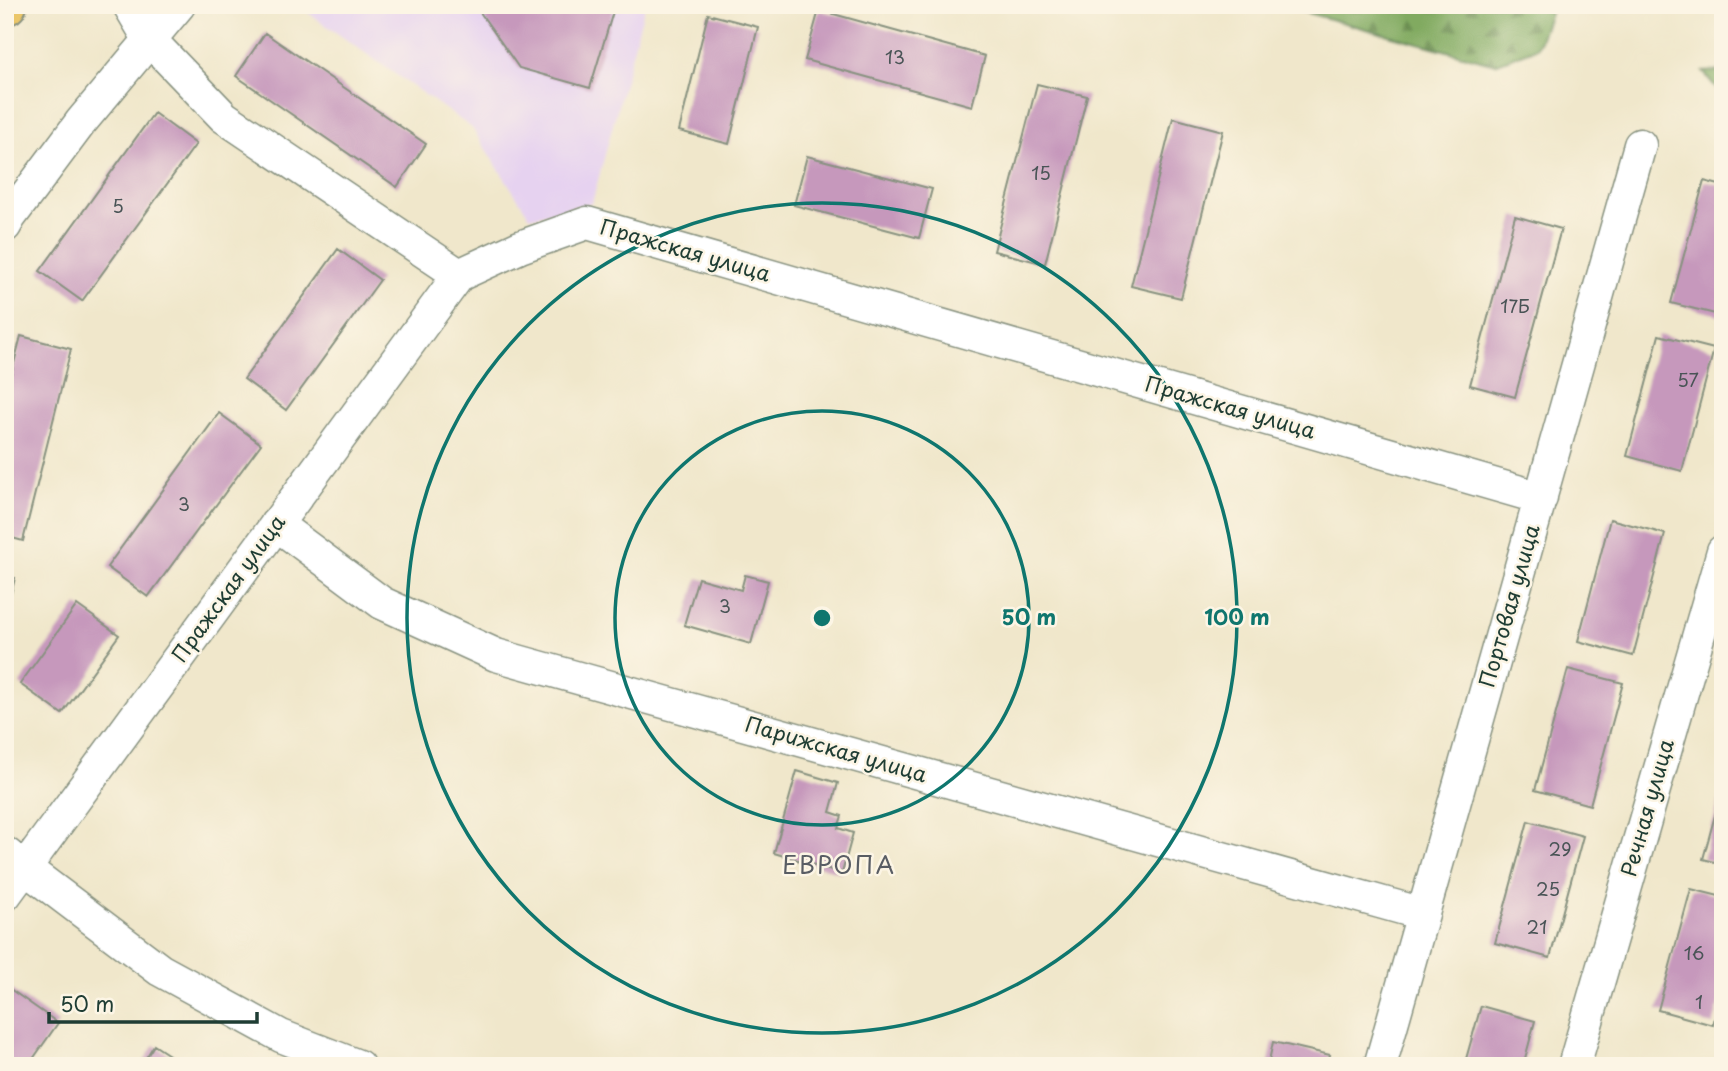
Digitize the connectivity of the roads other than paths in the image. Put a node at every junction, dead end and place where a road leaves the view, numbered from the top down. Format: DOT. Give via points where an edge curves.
graph roads {
  1 [pos="129,5"];
  2 [pos="179,5"];
  3 [pos="149,39"];
  4 [pos="1640,145"];
  5 [pos="5,226"];
  6 [pos="459,275"];
  7 [pos="1541,498"];
  8 [pos="276,524"];
  9 [pos="1723,551"];
  10 [pos="15,860"];
  11 [pos="5,895"];
  12 [pos="1423,914"];
  13 [pos="358,1066"];
  14 [pos="1380,1066"];
  15 [pos="1574,1066"];
  1 -- 3 [label="street"];
  2 -- 3 [label="street"];
  3 -- 5 [label="street"];
  3 -- 6 [label="street" via="224,117"];
  4 -- 7 [label="street, Портовая улица"];
  6 -- 7 [label="street, Пражская улица" via="587,223"];
  6 -- 8 [label="street, Пражская улица"];
  7 -- 12 [label="street, Портовая улица"];
  8 -- 10 [label="street, Пражская улица"];
  8 -- 12 [label="street, Парижская улица" via="382,603 496,655"];
  9 -- 15 [label="street, Речная улица"];
  10 -- 11 [label="street, Пражская улица"];
  10 -- 13 [label="street" via="160,970 281,1036"];
  12 -- 14 [label="street, Портовая улица"];
}
